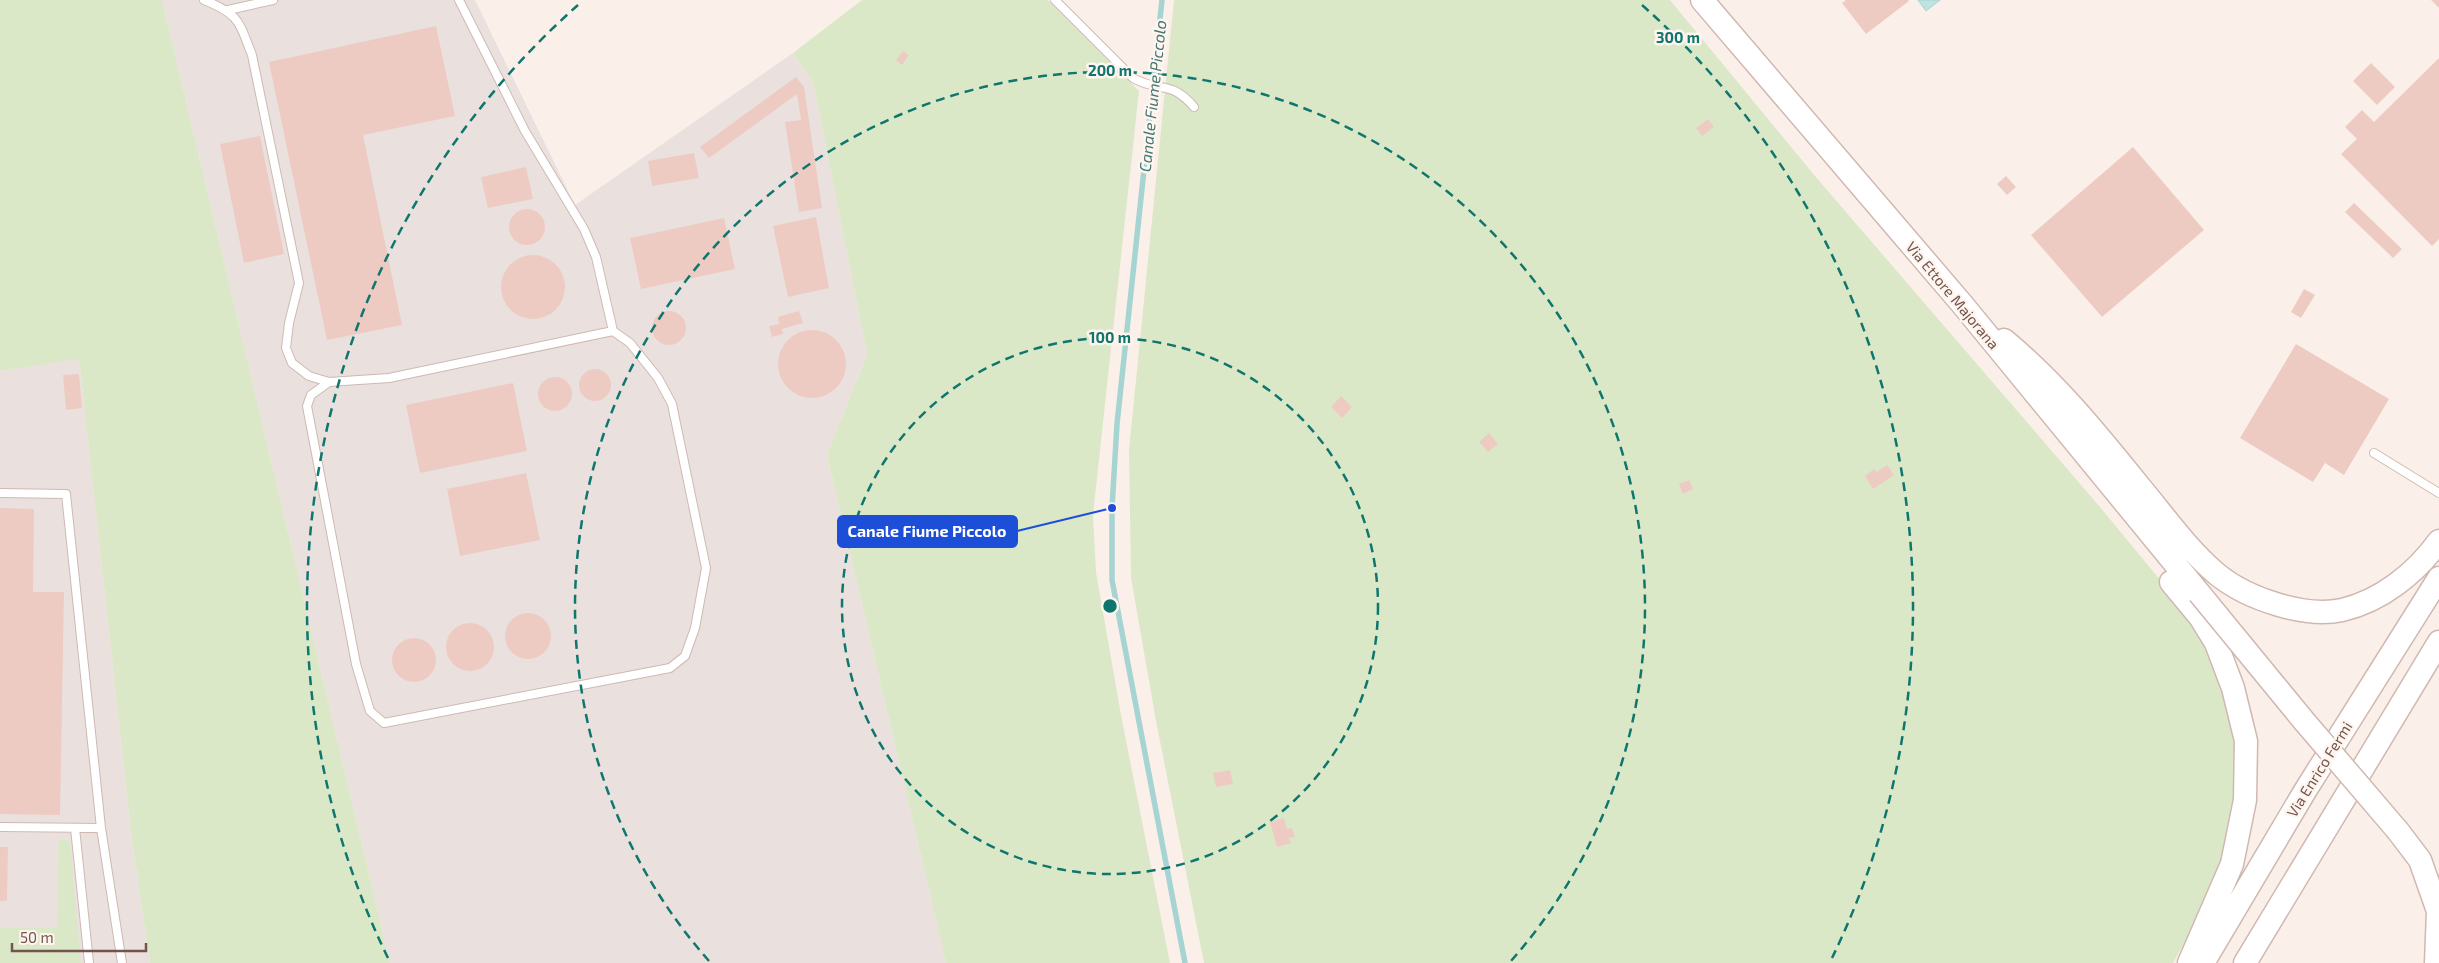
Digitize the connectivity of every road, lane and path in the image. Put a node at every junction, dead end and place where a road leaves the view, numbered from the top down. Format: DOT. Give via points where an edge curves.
graph roads {
  1 [pos="204,0"];
  2 [pos="273,0"];
  3 [pos="459,0"];
  4 [pos="1055,0"];
  5 [pos="1702,0"];
  6 [pos="228,10"];
  7 [pos="1194,107"];
  8 [pos="1962,304"];
  9 [pos="613,332"];
  10 [pos="329,382"];
  11 [pos="2374,453"];
  12 [pos="0,493"];
  13 [pos="2439,493"];
  14 [pos="2439,541"];
  15 [pos="2439,578"];
  16 [pos="2439,642"];
  17 [pos="0,827"];
  18 [pos="75,828"];
  19 [pos="101,828"];
  20 [pos="89,963"];
  21 [pos="122,963"];
  22 [pos="2188,963"];
  23 [pos="2203,963"];
  24 [pos="2245,963"];
  25 [pos="2436,963"];
  1 -- 6 [label="lane"];
  2 -- 6 [label="lane"];
  3 -- 9 [label="lane" via="525,131 584,229 596,257"];
  4 -- 7 [label="lane" via="1133,78 1142,84 1183,93"];
  5 -- 8 [label="main road, Via Ettore Majorana"];
  6 -- 10 [label="lane" via="238,21 252,55 299,283 286,348 292,363 309,376"];
  8 -- 14 [label="main road" via="2043,374 2185,542 2219,575 2257,597 2295,610 2342,610 2386,592 2426,560"];
  8 -- 22 [label="main road" via="2022,399 2200,617 2216,643 2233,688 2246,741 2245,800 2232,864"];
  8 -- 25 [label="main road, Via Ettore Majorana, bridge" via="2420,860 2438,911"];
  9 -- 10 [label="lane" via="389,378"];
  9 -- 10 [label="lane" via="630,343 658,378 672,404 706,568 695,628 685,656 670,668 384,724 370,711 356,664 307,406 311,395"];
  11 -- 13 [label="lane"];
  12 -- 19 [label="lane" via="66,494"];
  15 -- 23 [label="main road, Via Enrico Fermi" via="2305,790"];
  16 -- 24 [label="main road"];
  17 -- 18 [label="lane"];
  18 -- 19 [label="lane"];
  18 -- 20 [label="lane"];
  19 -- 21 [label="lane"];
}
